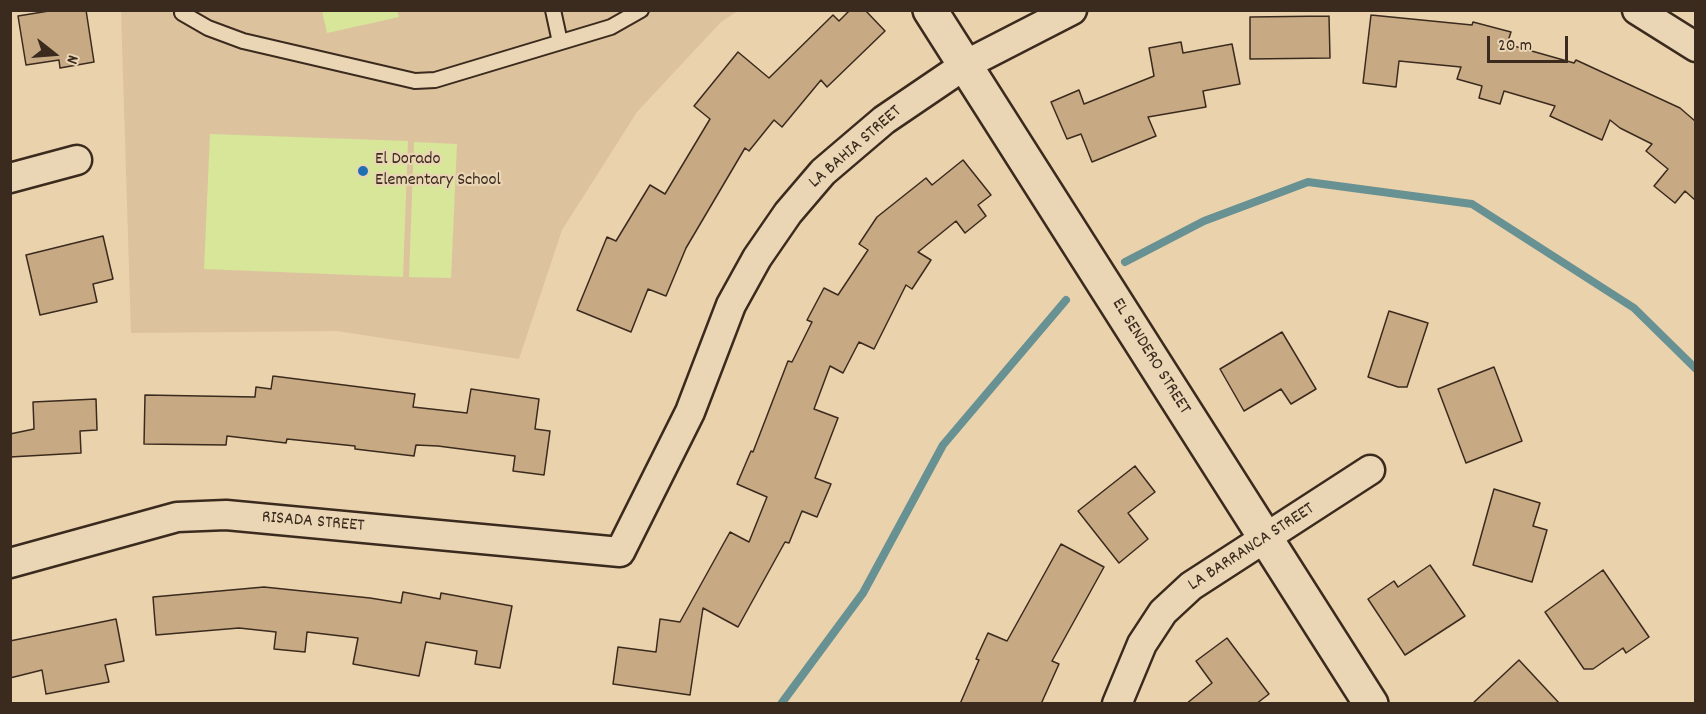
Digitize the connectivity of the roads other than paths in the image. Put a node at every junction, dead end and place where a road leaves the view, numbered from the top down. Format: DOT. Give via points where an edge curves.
graph roads {
  1 [pos="553,10"];
  2 [pos="641,10"];
  3 [pos="930,10"];
  4 [pos="1072,10"];
  5 [pos="1641,11"];
  6 [pos="182,13"];
  7 [pos="560,42"];
  8 [pos="1695,47"];
  9 [pos="965,65"];
  10 [pos="77,160"];
  11 [pos="10,178"];
  12 [pos="1370,470"];
  13 [pos="1265,539"];
  14 [pos="620,552"];
  15 [pos="10,563"];
  16 [pos="1117,704"];
  17 [pos="1371,704"];
  1 -- 7 [label="lane"];
  2 -- 7 [label="lane" via="611,27"];
  3 -- 9 [label="street, EL SENDERO STREET"];
  4 -- 9 [label="street, LA BAHIA STREET"];
  5 -- 8 [label="street"];
  6 -- 7 [label="lane" via="243,41 415,81 435,80"];
  9 -- 13 [label="street, EL SENDERO STREET"];
  9 -- 14 [label="street, LA BAHIA STREET" via="884,120 823,172 788,213 731,305 690,412"];
  10 -- 11 [label="street"];
  12 -- 13 [label="street, LA BARRANCA STREET"];
  13 -- 16 [label="street, LA BARRANCA STREET" via="1191,586 1164,612 1142,644"];
  13 -- 17 [label="street, EL SENDERO STREET"];
  14 -- 15 [label="street, RISADA STREET" via="226,515 177,517"];
}
